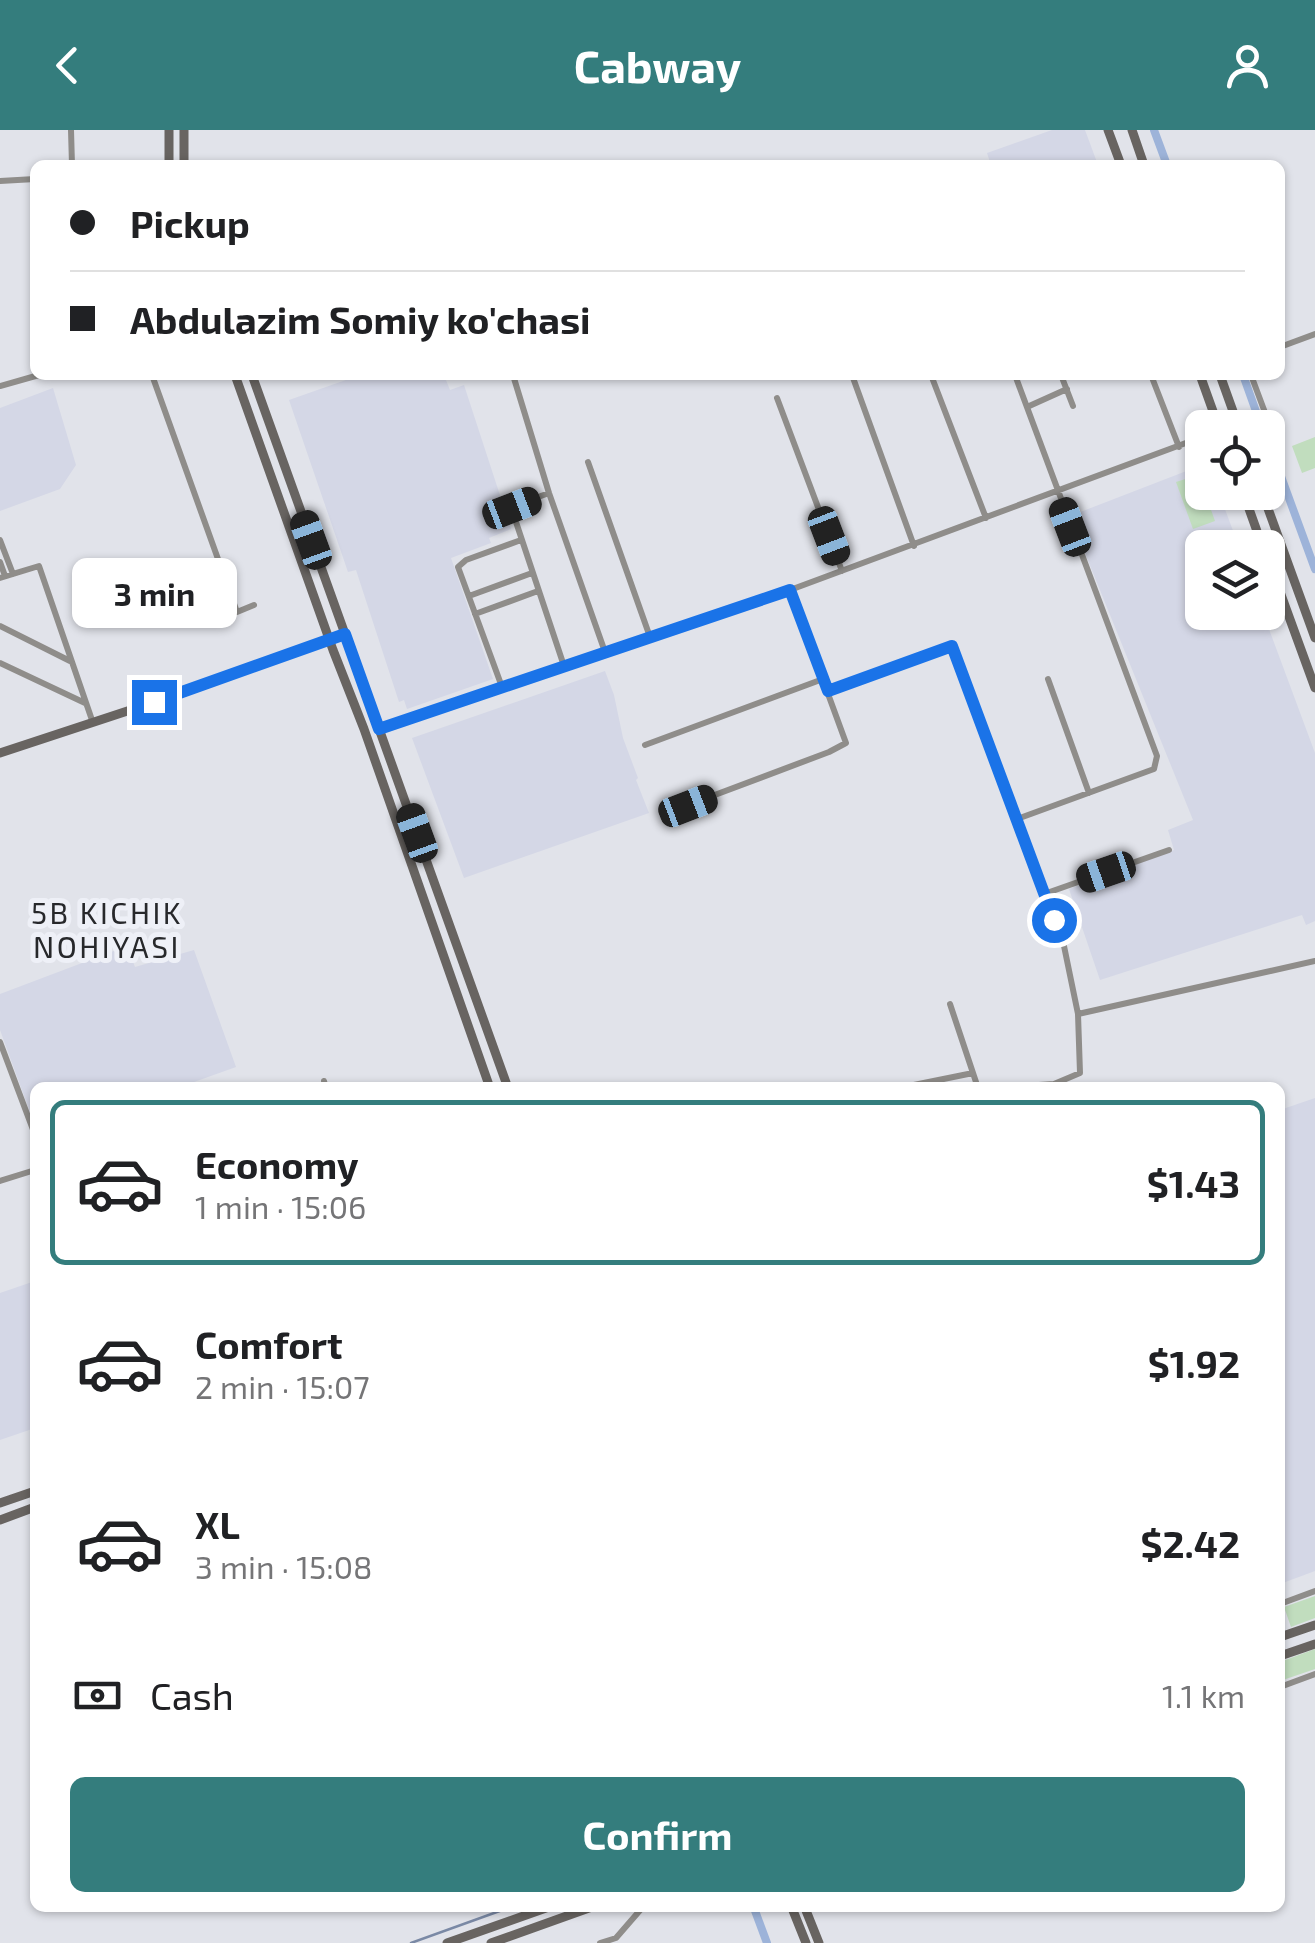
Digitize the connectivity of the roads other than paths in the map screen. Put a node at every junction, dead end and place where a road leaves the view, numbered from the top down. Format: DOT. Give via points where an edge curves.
graph roads {
  1 [pos="71,130"];
  2 [pos="169,130"];
  3 [pos="184,130"];
  4 [pos="1108,130"];
  5 [pos="1132,130"];
  6 [pos="72,160"];
  7 [pos="169,160"];
  8 [pos="184,160"];
  9 [pos="1119,160"];
  10 [pos="1142,160"];
  11 [pos="30,179"];
  12 [pos="0,181"];
  13 [pos="1315,334"];
  14 [pos="1285,345"];
  15 [pos="30,378"];
  16 [pos="154,380"];
  17 [pos="237,380"];
  18 [pos="254,380"];
  19 [pos="515,380"];
  20 [pos="854,380"];
  21 [pos="933,380"];
  22 [pos="1017,380"];
  23 [pos="1063,380"];
  24 [pos="1153,380"];
  25 [pos="1202,380"];
  26 [pos="1222,380"];
  27 [pos="1253,380"];
  28 [pos="0,386"];
  29 [pos="1066,389"];
  30 [pos="777,398"];
  31 [pos="1074,406"];
  32 [pos="1027,407"];
  33 [pos="1213,410"];
  34 [pos="1233,410"];
  35 [pos="1264,410"];
  36 [pos="1185,445"];
  37 [pos="1179,447"];
  38 [pos="588,462"];
  39 [pos="1057,492"];
  40 [pos="550,493"];
  41 [pos="1269,510"];
  42 [pos="986,518"];
  43 [pos="0,540"];
  44 [pos="521,540"];
  45 [pos="914,546"];
  46 [pos="0,562"];
  47 [pos="842,571"];
  48 [pos="532,573"];
  49 [pos="6,576"];
  50 [pos="790,590"];
  51 [pos="538,591"];
  52 [pos="469,596"];
  53 [pos="254,605"];
  54 [pos="1285,605"];
  55 [pos="476,614"];
  56 [pos="0,626"];
  57 [pos="345,634"];
  58 [pos="650,637"];
  59 [pos="330,638"];
  60 [pos="1315,638"];
  61 [pos="605,652"];
  62 [pos="72,662"];
  63 [pos="0,663"];
  64 [pos="564,666"];
  65 [pos="823,679"];
  66 [pos="1048,679"];
  67 [pos="502,687"];
  68 [pos="1315,688"];
  69 [pos="828,691"];
  70 [pos="86,704"];
  71 [pos="93,723"];
  72 [pos="379,729"];
  73 [pos="645,746"];
  74 [pos="0,754"];
  75 [pos="1089,793"];
  76 [pos="688,806"];
  77 [pos="1016,819"];
  78 [pos="1169,850"];
  79 [pos="1044,894"];
  80 [pos="1315,961"];
  81 [pos="950,1004"];
  82 [pos="1078,1014"];
  83 [pos="0,1042"];
  84 [pos="973,1072"];
  85 [pos="488,1082"];
  86 [pos="506,1082"];
  87 [pos="927,1082"];
  88 [pos="976,1082"];
  89 [pos="1059,1082"];
  90 [pos="30,1121"];
  91 [pos="30,1172"];
  92 [pos="0,1181"];
  93 [pos="30,1493"];
  94 [pos="0,1504"];
  95 [pos="30,1509"];
  96 [pos="0,1520"];
  97 [pos="1315,1591"];
  98 [pos="1285,1602"];
  99 [pos="1315,1624"];
  100 [pos="1285,1635"];
  101 [pos="1315,1644"];
  102 [pos="1285,1654"];
  103 [pos="1315,1674"];
  104 [pos="1285,1685"];
  105 [pos="535,1912"];
  106 [pos="578,1912"];
  107 [pos="639,1912"];
  108 [pos="794,1912"];
  109 [pos="807,1912"];
  110 [pos="446,1943"];
  111 [pos="491,1943"];
  112 [pos="600,1943"];
  113 [pos="806,1943"];
  114 [pos="819,1943"];
  1 -- 6 [label="street"];
  2 -- 7 [label="main road"];
  3 -- 8 [label="main road"];
  4 -- 9 [label="main road"];
  5 -- 10 [label="main road"];
  11 -- 12 [label="street"];
  13 -- 14 [label="street"];
  15 -- 28 [label="street"];
  16 -- 53 [label="street" via="237,612"];
  17 -- 59 [label="main road"];
  18 -- 57 [label="main road"];
  19 -- 40 [label="street"];
  20 -- 45 [label="street"];
  21 -- 42 [label="street"];
  22 -- 32 [label="street"];
  23 -- 29 [label="street"];
  24 -- 37 [label="street"];
  25 -- 33 [label="main road"];
  26 -- 34 [label="main road"];
  27 -- 35 [label="street"];
  29 -- 31 [label="street"];
  29 -- 32 [label="street"];
  30 -- 47 [label="street"];
  32 -- 39 [label="street"];
  36 -- 37 [label="street"];
  37 -- 39 [label="street"];
  38 -- 58 [label="street"];
  39 -- 42 [label="street"];
  39 -- 75 [label="street" via="1158,756 1154,769"];
  40 -- 44 [label="street" via="512,508"];
  40 -- 61 [label="street"];
  41 -- 60 [label="main road"];
  42 -- 45 [label="street"];
  43 -- 49 [label="street"];
  44 -- 48 [label="street"];
  44 -- 52 [label="street" via="462,562"];
  45 -- 47 [label="street"];
  46 -- 49 [label="street"];
  47 -- 50 [label="street"];
  48 -- 51 [label="street"];
  48 -- 52 [label="street"];
  49 -- 62 [label="street" via="39,566"];
  50 -- 58 [label="street"];
  50 -- 65 [label="street"];
  51 -- 55 [label="street"];
  51 -- 64 [label="street"];
  52 -- 55 [label="street"];
  54 -- 68 [label="main road"];
  55 -- 67 [label="street"];
  56 -- 62 [label="street"];
  57 -- 59 [label="main road"];
  57 -- 72 [label="main road"];
  58 -- 61 [label="street"];
  59 -- 71 [label="main road"];
  59 -- 85 [label="main road"];
  61 -- 64 [label="street"];
  62 -- 70 [label="street"];
  63 -- 70 [label="street"];
  64 -- 67 [label="street"];
  65 -- 69 [label="street"];
  65 -- 73 [label="street"];
  66 -- 75 [label="street"];
  67 -- 72 [label="street"];
  69 -- 76 [label="street" via="843,746"];
  69 -- 77 [label="street" via="952,646"];
  70 -- 71 [label="street"];
  71 -- 74 [label="main road"];
  72 -- 86 [label="main road"];
  75 -- 77 [label="street"];
  77 -- 79 [label="street"];
  78 -- 79 [label="street"];
  79 -- 82 [label="street" via="1064,946"];
  80 -- 82 [label="street"];
  81 -- 84 [label="street"];
  82 -- 89 [label="street" via="1080,1073"];
  83 -- 90 [label="street"];
  84 -- 87 [label="street"];
  84 -- 88 [label="street"];
  91 -- 92 [label="street"];
  93 -- 94 [label="main road"];
  95 -- 96 [label="main road"];
  97 -- 98 [label="street"];
  99 -- 100 [label="main road"];
  101 -- 102 [label="main road"];
  103 -- 104 [label="street"];
  105 -- 110 [label="main road"];
  106 -- 111 [label="main road"];
  107 -- 112 [label="street" via="616,1938"];
  108 -- 113 [label="main road"];
  109 -- 114 [label="main road"];
}
